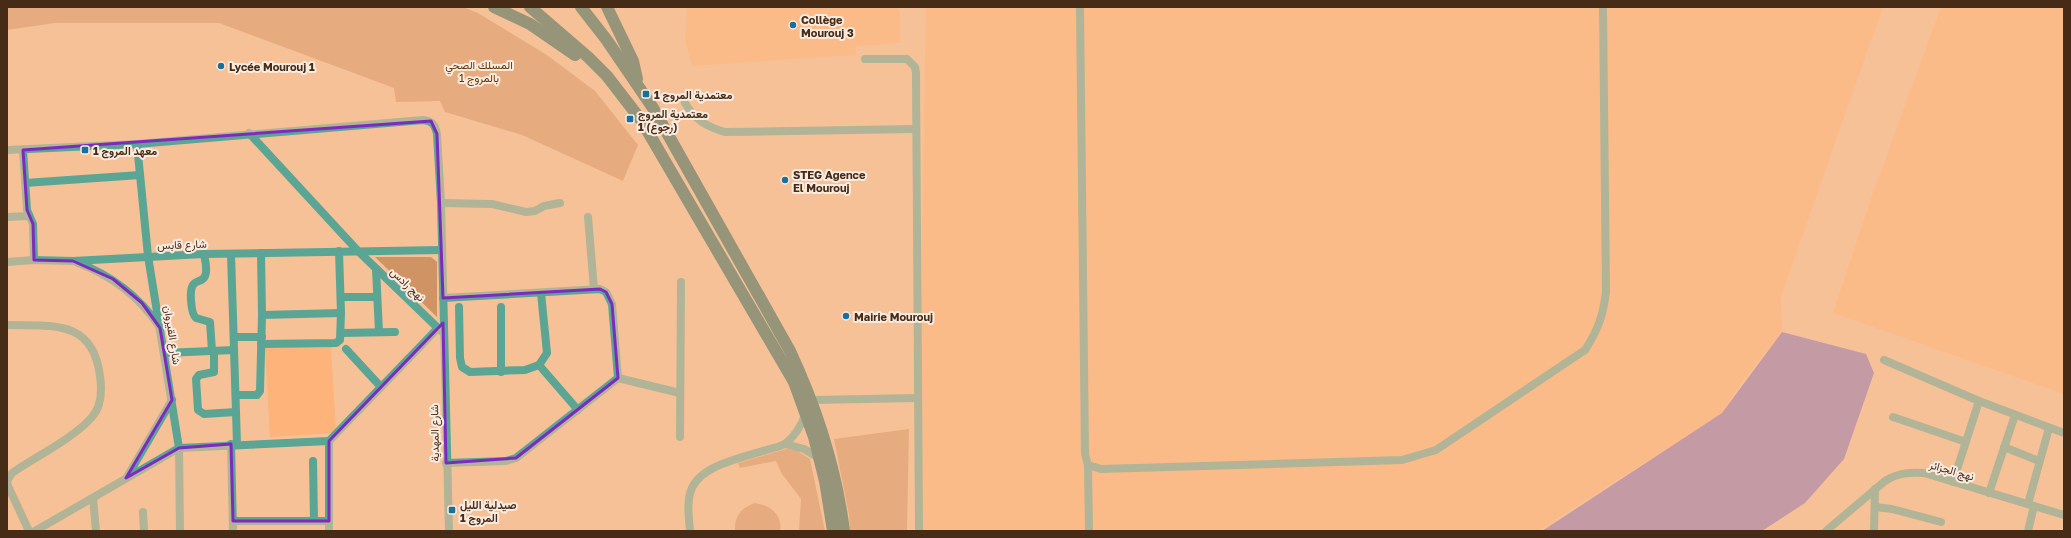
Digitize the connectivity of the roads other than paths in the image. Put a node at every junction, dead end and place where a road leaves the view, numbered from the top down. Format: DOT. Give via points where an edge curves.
graph roads {
  1 [pos="494,7"];
  2 [pos="530,7"];
  3 [pos="581,7"];
  4 [pos="607,7"];
  5 [pos="1080,7"];
  6 [pos="1602,7"];
  7 [pos="865,59"];
  8 [pos="638,86"];
  9 [pos="621,93"];
  10 [pos="685,103"];
  11 [pos="915,129"];
  12 [pos="249,133"];
  13 [pos="137,144"];
  14 [pos="7,150"];
  15 [pos="23,150"];
  16 [pos="140,175"];
  17 [pos="25,183"];
  18 [pos="441,203"];
  19 [pos="560,203"];
  20 [pos="906,212"];
  21 [pos="916,212"];
  22 [pos="29,216"];
  23 [pos="7,217"];
  24 [pos="588,217"];
  25 [pos="442,250"];
  26 [pos="358,251"];
  27 [pos="339,252"];
  28 [pos="261,253"];
  29 [pos="204,254"];
  30 [pos="232,254"];
  31 [pos="148,256"];
  32 [pos="34,260"];
  33 [pos="73,261"];
  34 [pos="7,262"];
  35 [pos="376,268"];
  36 [pos="681,282"];
  37 [pos="594,289"];
  38 [pos="541,293"];
  39 [pos="341,297"];
  40 [pos="378,297"];
  41 [pos="443,298"];
  42 [pos="459,307"];
  43 [pos="501,307"];
  44 [pos="341,313"];
  45 [pos="262,315"];
  46 [pos="7,325"];
  47 [pos="160,328"];
  48 [pos="441,331"];
  49 [pos="379,332"];
  50 [pos="395,332"];
  51 [pos="342,333"];
  52 [pos="234,338"];
  53 [pos="262,340"];
  54 [pos="346,349"];
  55 [pos="234,350"];
  56 [pos="213,351"];
  57 [pos="164,353"];
  58 [pos="1884,360"];
  59 [pos="539,365"];
  60 [pos="501,372"];
  61 [pos="618,378"];
  62 [pos="381,387"];
  63 [pos="680,393"];
  64 [pos="236,395"];
  65 [pos="917,398"];
  66 [pos="172,400"];
  67 [pos="812,400"];
  68 [pos="1979,401"];
  69 [pos="578,410"];
  70 [pos="236,412"];
  71 [pos="806,413"];
  72 [pos="2015,415"];
  73 [pos="1893,417"];
  74 [pos="2049,428"];
  75 [pos="2064,433"];
  76 [pos="680,437"];
  77 [pos="330,441"];
  78 [pos="1966,442"];
  79 [pos="234,444"];
  80 [pos="785,444"];
  81 [pos="2004,447"];
  82 [pos="179,448"];
  83 [pos="819,458"];
  84 [pos="2039,460"];
  85 [pos="313,461"];
  86 [pos="446,463"];
  87 [pos="1088,465"];
  88 [pos="126,478"];
  89 [pos="1953,482"];
  90 [pos="1875,489"];
  91 [pos="1989,492"];
  92 [pos="93,498"];
  93 [pos="2031,505"];
  94 [pos="1875,507"];
  95 [pos="143,512"];
  96 [pos="2064,514"];
  97 [pos="233,521"];
  98 [pos="314,521"];
  99 [pos="329,521"];
  100 [pos="1940,522"];
  101 [pos="30,531"];
  102 [pos="35,531"];
  103 [pos="96,531"];
  104 [pos="144,531"];
  105 [pos="180,531"];
  106 [pos="233,531"];
  107 [pos="329,531"];
  108 [pos="449,531"];
  109 [pos="690,531"];
  110 [pos="833,531"];
  111 [pos="844,531"];
  112 [pos="919,531"];
  113 [pos="1089,531"];
  114 [pos="1826,531"];
  115 [pos="1874,531"];
  116 [pos="2028,531"];
  1 -- 9 [label="highway" via="550,36"];
  2 -- 9 [label="highway" via="588,57"];
  3 -- 8 [label="highway"];
  4 -- 8 [label="highway" via="632,61"];
  5 -- 87 [label="street" via="1085,438"];
  6 -- 87 [label="street" via="1606,292 1598,329 1586,350 1436,450 1402,460 1101,469"];
  7 -- 11 [label="street" via="901,58 912,62 916,73"];
  8 -- 67 [label="highway" via="698,185 773,318"];
  9 -- 71 [label="highway" via="641,120 794,382"];
  10 -- 11 [label="street" via="701,122 712,129 725,132"];
  11 -- 21 [label="street"];
  12 -- 13 [label="street, شارع المهدية"];
  12 -- 18 [label="street, شارع المهدية" via="431,121 436,125"];
  12 -- 26 [label="street, نهج رادس"];
  13 -- 15 [label="street, شارع المهدية"];
  13 -- 16 [label="street, شارع القيروان"];
  14 -- 15 [label="street, شارع المهدية"];
  15 -- 17 [label="street"];
  16 -- 17 [label="street"];
  16 -- 31 [label="street, شارع القيروان"];
  17 -- 22 [label="street"];
  18 -- 19 [label="street" via="492,204 526,212"];
  18 -- 25 [label="street, شارع المهدية"];
  20 -- 21 [label="street"];
  21 -- 65 [label="street"];
  22 -- 23 [label="street"];
  22 -- 32 [label="street" via="33,224"];
  24 -- 37 [label="street"];
  25 -- 26 [label="street, شارع قابس"];
  25 -- 41 [label="street, شارع المهدية"];
  26 -- 27 [label="street, شارع قابس"];
  26 -- 35 [label="street, نهج رادس"];
  27 -- 28 [label="street, شارع قابس"];
  27 -- 39 [label="street"];
  28 -- 30 [label="street, شارع قابس"];
  28 -- 45 [label="street"];
  29 -- 30 [label="street, شارع قابس"];
  29 -- 31 [label="street, شارع قابس"];
  29 -- 56 [label="street" via="206,274 192,287 192,311 196,318 210,322"];
  30 -- 52 [label="street"];
  31 -- 33 [label="street, شارع قابس"];
  31 -- 47 [label="street, شارع القيروان"];
  32 -- 33 [label="street, شارع قابس"];
  32 -- 34 [label="street, شارع قابس"];
  33 -- 47 [label="street" via="94,268 130,292 142,303"];
  35 -- 40 [label="street"];
  35 -- 48 [label="street, نهج رادس"];
  36 -- 63 [label="street"];
  37 -- 38 [label="street"];
  37 -- 61 [label="street" via="606,292 611,298"];
  38 -- 41 [label="street"];
  38 -- 59 [label="street" via="548,348 545,358"];
  39 -- 40 [label="street"];
  39 -- 44 [label="street"];
  40 -- 49 [label="street"];
  41 -- 48 [label="street, شارع المهدية"];
  42 -- 60 [label="street" via="462,368 470,372"];
  43 -- 60 [label="street"];
  44 -- 45 [label="street"];
  44 -- 51 [label="street"];
  45 -- 53 [label="street"];
  46 -- 101 [label="street" via="55,326 78,333 88,342 95,354 100,372 101,395 92,417 9,477 8,486"];
  47 -- 57 [label="street, شارع القيروان"];
  48 -- 62 [label="street"];
  48 -- 86 [label="street, شارع المهدية"];
  49 -- 50 [label="street"];
  49 -- 51 [label="street"];
  51 -- 53 [label="street" via="336,343"];
  52 -- 53 [label="street"];
  52 -- 55 [label="street"];
  53 -- 64 [label="street" via="260,391 256,395"];
  54 -- 62 [label="street"];
  55 -- 56 [label="street"];
  55 -- 64 [label="street"];
  56 -- 57 [label="street"];
  56 -- 70 [label="street" via="214,372 199,375 196,379 198,410 204,414"];
  57 -- 66 [label="street, شارع القيروان"];
  58 -- 68 [label="street"];
  59 -- 60 [label="street" via="526,370"];
  59 -- 69 [label="street"];
  61 -- 63 [label="street"];
  61 -- 69 [label="street"];
  62 -- 77 [label="street"];
  63 -- 76 [label="street"];
  64 -- 70 [label="street"];
  65 -- 67 [label="street"];
  65 -- 112 [label="street"];
  66 -- 82 [label="street, شارع القيروان"];
  66 -- 88 [label="street"];
  67 -- 111 [label="highway" via="833,466"];
  68 -- 72 [label="street"];
  68 -- 78 [label="street"];
  69 -- 86 [label="street" via="516,458 506,462"];
  70 -- 79 [label="street"];
  71 -- 80 [label="street" via="798,430"];
  71 -- 83 [label="highway"];
  72 -- 74 [label="street"];
  72 -- 81 [label="street"];
  73 -- 78 [label="street"];
  74 -- 75 [label="street"];
  74 -- 84 [label="street"];
  77 -- 79 [label="street"];
  77 -- 99 [label="street"];
  78 -- 89 [label="street"];
  79 -- 82 [label="street"];
  79 -- 97 [label="street"];
  80 -- 83 [label="street" via="804,449"];
  80 -- 109 [label="street" via="728,462 706,472 692,488 689,498"];
  81 -- 84 [label="street"];
  81 -- 91 [label="street"];
  82 -- 88 [label="street"];
  82 -- 105 [label="street, شارع القيروان"];
  83 -- 110 [label="highway"];
  84 -- 93 [label="street"];
  85 -- 98 [label="street"];
  86 -- 108 [label="street, شارع المهدية"];
  87 -- 113 [label="street"];
  88 -- 92 [label="street"];
  89 -- 90 [label="street, نهج الجزائر" via="1924,473 1903,473 1895,475"];
  89 -- 91 [label="street, نهج الجزائر"];
  90 -- 94 [label="street"];
  90 -- 114 [label="street, نهج الجزائر"];
  91 -- 93 [label="street, نهج الجزائر"];
  92 -- 102 [label="street"];
  92 -- 103 [label="street"];
  93 -- 96 [label="street, نهج الجزائر"];
  93 -- 116 [label="street"];
  94 -- 100 [label="street"];
  94 -- 115 [label="street"];
  95 -- 104 [label="street"];
  97 -- 98 [label="street"];
  97 -- 106 [label="street"];
  98 -- 99 [label="street"];
  99 -- 107 [label="street"];
}
